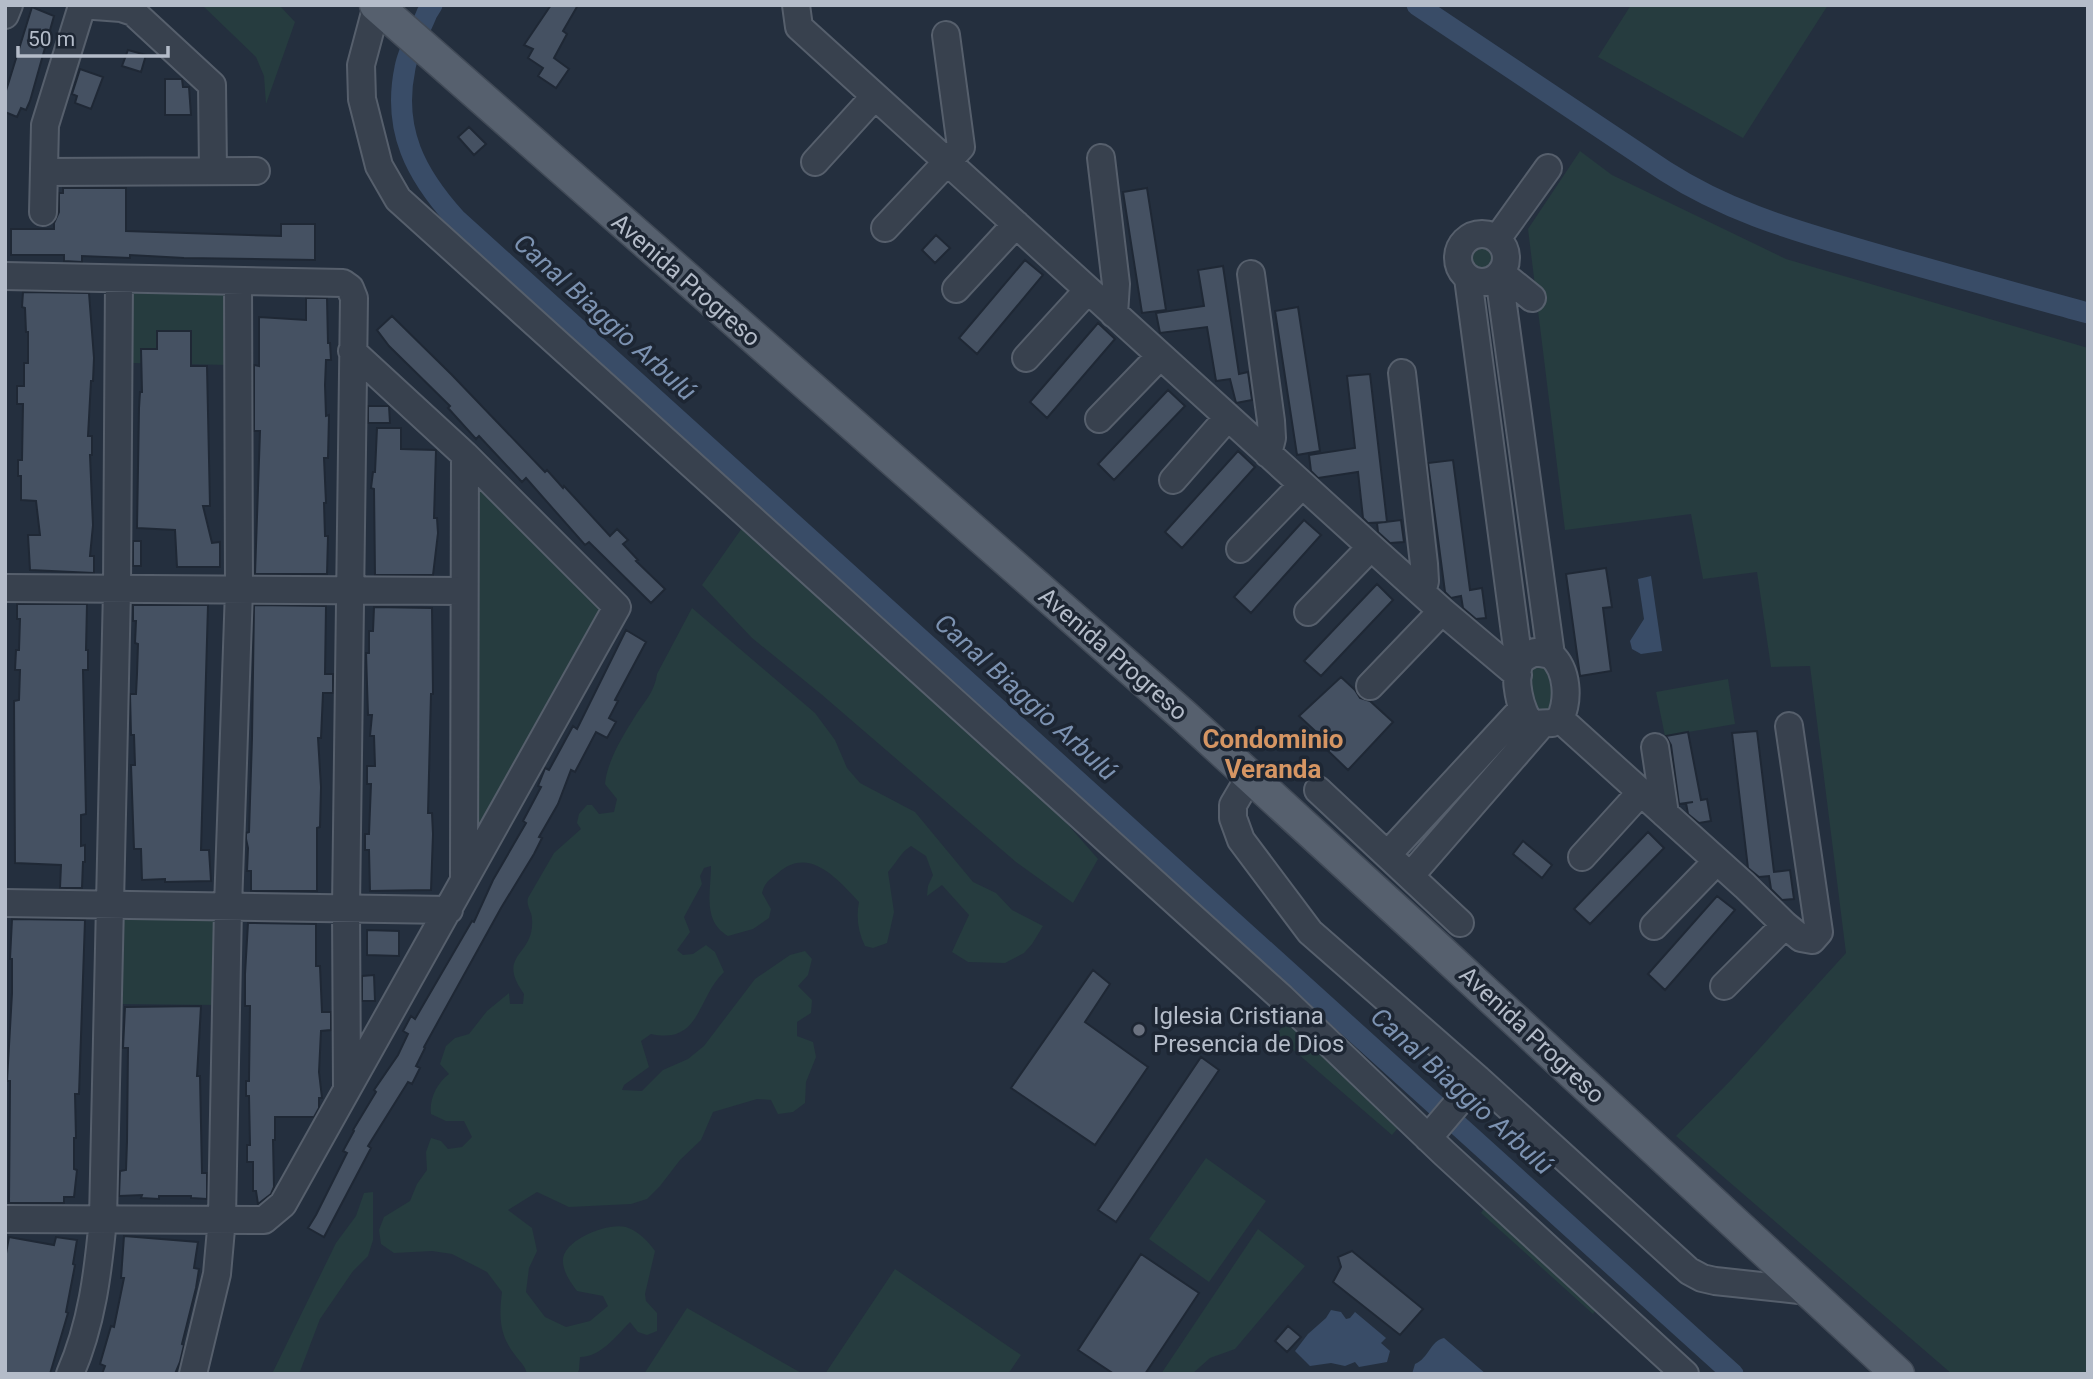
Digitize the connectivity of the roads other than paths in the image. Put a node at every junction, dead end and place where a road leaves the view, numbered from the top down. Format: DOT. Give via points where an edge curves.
graph roads {
  1 [pos="9,5"];
  2 [pos="82,5"];
  3 [pos="796,5"];
  4 [pos="380,9"];
  5 [pos="5,15"];
  6 [pos="946,35"];
  7 [pos="875,96"];
  8 [pos="1101,158"];
  9 [pos="815,162"];
  10 [pos="948,163"];
  11 [pos="1548,168"];
  12 [pos="44,172"];
  13 [pos="214,172"];
  14 [pos="256,172"];
  15 [pos="43,212"];
  16 [pos="1016,224"];
  17 [pos="885,228"];
  18 [pos="1497,239"];
  19 [pos="1251,274"];
  20 [pos="1500,275"];
  21 [pos="5,276"];
  22 [pos="1468,278"];
  23 [pos="120,279"];
  24 [pos="238,281"];
  25 [pos="956,289"];
  26 [pos="1088,290"];
  27 [pos="1532,298"];
  28 [pos="1114,314"];
  29 [pos="352,351"];
  30 [pos="1160,356"];
  31 [pos="1026,358"];
  32 [pos="1402,373"];
  33 [pos="1228,417"];
  34 [pos="1099,419"];
  35 [pos="1268,454"];
  36 [pos="465,455"];
  37 [pos="1173,480"];
  38 [pos="1303,485"];
  39 [pos="1371,547"];
  40 [pos="1240,550"];
  41 [pos="5,588"];
  42 [pos="117,589"];
  43 [pos="239,590"];
  44 [pos="464,591"];
  45 [pos="351,592"];
  46 [pos="1422,593"];
  47 [pos="1308,611"];
  48 [pos="1442,611"];
  49 [pos="1551,655"];
  50 [pos="1518,669"];
  51 [pos="1370,686"];
  52 [pos="1541,718"];
  53 [pos="1789,726"];
  54 [pos="1655,747"];
  55 [pos="1250,776"];
  56 [pos="1318,790"];
  57 [pos="1641,792"];
  58 [pos="1665,814"];
  59 [pos="1355,824"];
  60 [pos="1330,850"];
  61 [pos="1388,854"];
  62 [pos="1582,857"];
  63 [pos="1717,860"];
  64 [pos="1411,875"];
  65 [pos="464,879"];
  66 [pos="5,903"];
  67 [pos="111,905"];
  68 [pos="228,907"];
  69 [pos="346,908"];
  70 [pos="449,910"];
  71 [pos="1785,925"];
  72 [pos="1654,926"];
  73 [pos="1420,932"];
  74 [pos="1724,986"];
  75 [pos="1478,1079"];
  76 [pos="346,1090"];
  77 [pos="1428,1138"];
  78 [pos="5,1219"];
  79 [pos="103,1219"];
  80 [pos="222,1219"];
  81 [pos="1808,1291"];
  82 [pos="70,1374"];
  83 [pos="193,1374"];
  84 [pos="1685,1374"];
  85 [pos="1898,1374"];
  1 -- 5 [label="street"];
  2 -- 12 [label="street" via="45,125"];
  2 -- 13 [label="street" via="133,12 212,85"];
  3 -- 7 [label="street" via="799,27"];
  4 -- 55 [label="main road, Avenida Progreso"];
  4 -- 77 [label="street" via="361,65 362,99 379,166 398,199 1282,999"];
  6 -- 10 [label="street" via="962,142"];
  7 -- 9 [label="street"];
  7 -- 10 [label="street"];
  8 -- 28 [label="street" via="1116,284"];
  10 -- 16 [label="street"];
  10 -- 17 [label="street"];
  11 -- 18 [label="street"];
  12 -- 13 [label="street"];
  12 -- 15 [label="street"];
  13 -- 14 [label="street"];
  16 -- 25 [label="street"];
  16 -- 26 [label="street"];
  18 -- 20 [label="street" via="1507,261"];
  18 -- 22 [label="street" via="1481,234 1455,240 1459,264"];
  19 -- 35 [label="street" via="1271,421"];
  20 -- 22 [label="street" via="1484,283"];
  20 -- 27 [label="street"];
  20 -- 49 [label="street"];
  21 -- 23 [label="street"];
  22 -- 50 [label="street"];
  23 -- 24 [label="street"];
  23 -- 42 [label="street"];
  24 -- 29 [label="street" via="343,283 354,298"];
  24 -- 43 [label="street"];
  26 -- 28 [label="street"];
  26 -- 31 [label="street"];
  28 -- 30 [label="street"];
  29 -- 36 [label="street"];
  29 -- 45 [label="street"];
  30 -- 33 [label="street"];
  30 -- 34 [label="street"];
  32 -- 46 [label="street" via="1424,564"];
  33 -- 35 [label="street"];
  33 -- 37 [label="street"];
  35 -- 38 [label="street"];
  36 -- 44 [label="street"];
  36 -- 65 [label="street" via="617,607"];
  38 -- 39 [label="street"];
  38 -- 40 [label="street"];
  39 -- 46 [label="street"];
  39 -- 47 [label="street"];
  41 -- 42 [label="street"];
  42 -- 43 [label="street"];
  42 -- 67 [label="street"];
  43 -- 45 [label="street"];
  43 -- 68 [label="street"];
  44 -- 45 [label="street"];
  44 -- 65 [label="street"];
  45 -- 69 [label="street"];
  46 -- 48 [label="street"];
  48 -- 50 [label="street"];
  48 -- 51 [label="street"];
  49 -- 50 [label="street" via="1535,652 1525,656"];
  49 -- 52 [label="street" via="1562,668 1567,701"];
  50 -- 52 [label="street"];
  52 -- 57 [label="street"];
  52 -- 61 [label="street"];
  52 -- 64 [label="street"];
  53 -- 71 [label="street" via="1819,932 1812,940 1801,938"];
  54 -- 58 [label="street"];
  55 -- 60 [label="main road, Avenida Progreso"];
  55 -- 75 [label="street" via="1233,805 1241,840 1310,932"];
  56 -- 59 [label="street"];
  57 -- 58 [label="street"];
  57 -- 62 [label="street"];
  58 -- 63 [label="street"];
  59 -- 60 [label="street"];
  59 -- 61 [label="street"];
  60 -- 73 [label="main road, Avenida Progreso"];
  61 -- 64 [label="street"];
  63 -- 71 [label="street"];
  63 -- 72 [label="street"];
  64 -- 73 [label="street" via="1451,915"];
  65 -- 70 [label="street"];
  66 -- 67 [label="street"];
  67 -- 68 [label="street"];
  67 -- 79 [label="street"];
  68 -- 69 [label="street"];
  68 -- 80 [label="street"];
  69 -- 70 [label="street"];
  69 -- 76 [label="street"];
  70 -- 76 [label="street"];
  71 -- 74 [label="street"];
  73 -- 81 [label="main road, Avenida Progreso"];
  75 -- 77 [label="street"];
  75 -- 81 [label="street" via="1689,1271 1715,1281"];
  76 -- 80 [label="street" via="274,1214 264,1220"];
  77 -- 84 [label="street"];
  78 -- 79 [label="street"];
  79 -- 80 [label="street"];
  79 -- 82 [label="street" via="96,1289"];
  80 -- 83 [label="street" via="217,1274"];
  81 -- 85 [label="main road, Avenida Progreso"];
}
